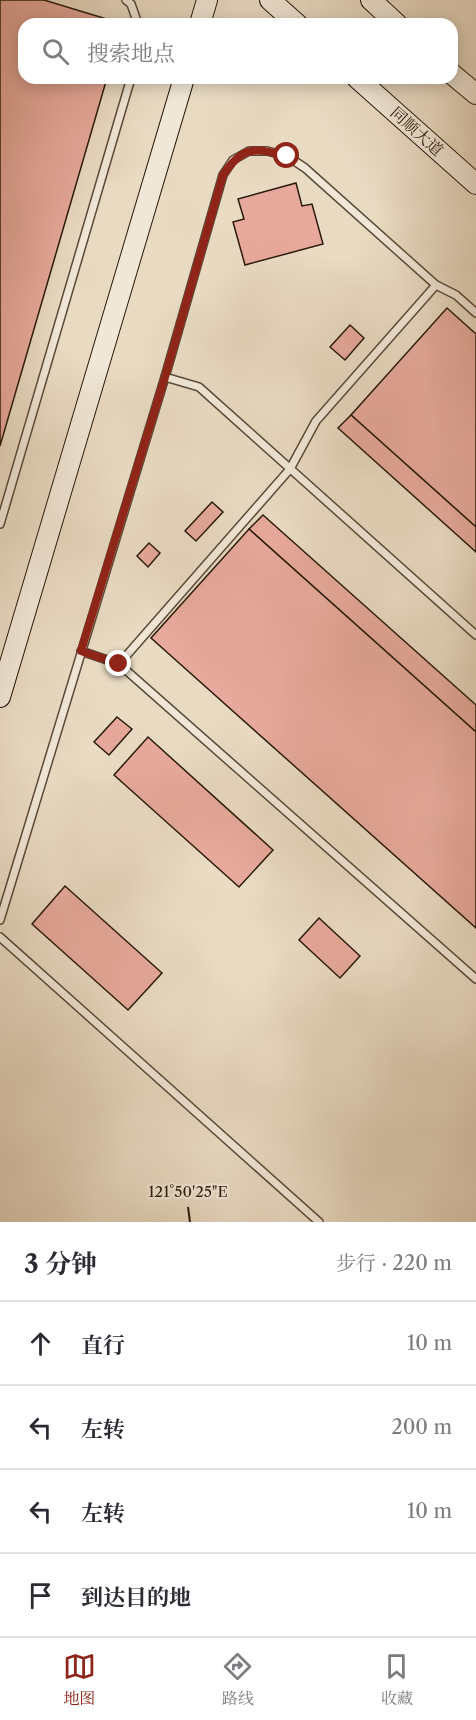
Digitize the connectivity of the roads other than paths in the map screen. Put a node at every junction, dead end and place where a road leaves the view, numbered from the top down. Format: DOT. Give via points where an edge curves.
graph roads {
  1 [pos="126,0"];
  2 [pos="207,0"];
  3 [pos="270,0"];
  4 [pos="371,0"];
  5 [pos="136,18"];
  6 [pos="202,18"];
  7 [pos="290,18"];
  8 [pos="390,18"];
  9 [pos="458,79"];
  10 [pos="128,84"];
  11 [pos="182,84"];
  12 [pos="364,84"];
  13 [pos="476,94"];
  14 [pos="476,184"];
  15 [pos="436,285"];
  16 [pos="476,313"];
  17 [pos="165,377"];
  18 [pos="290,469"];
  19 [pos="0,524"];
  20 [pos="476,635"];
  21 [pos="81,651"];
  22 [pos="119,664"];
  23 [pos="0,697"];
  24 [pos="0,920"];
  25 [pos="0,937"];
  26 [pos="476,979"];
  27 [pos="319,1222"];
  1 -- 5 [label="lane"];
  2 -- 6 [label="street"];
  3 -- 7 [label="street"];
  4 -- 8 [label="street"];
  9 -- 13 [label="street"];
  10 -- 19 [label="lane"];
  11 -- 23 [label="street"];
  12 -- 14 [label="street, 同顺大道"];
  15 -- 16 [label="lane"];
  15 -- 17 [label="lane" via="305,168 287,156 249,151 233,160 223,175"];
  15 -- 18 [label="lane" via="316,421"];
  17 -- 18 [label="lane" via="199,387"];
  17 -- 21 [label="lane"];
  18 -- 20 [label="lane"];
  18 -- 22 [label="lane"];
  21 -- 22 [label="lane"];
  21 -- 24 [label="lane"];
  22 -- 26 [label="lane"];
  25 -- 27 [label="lane"];
}
